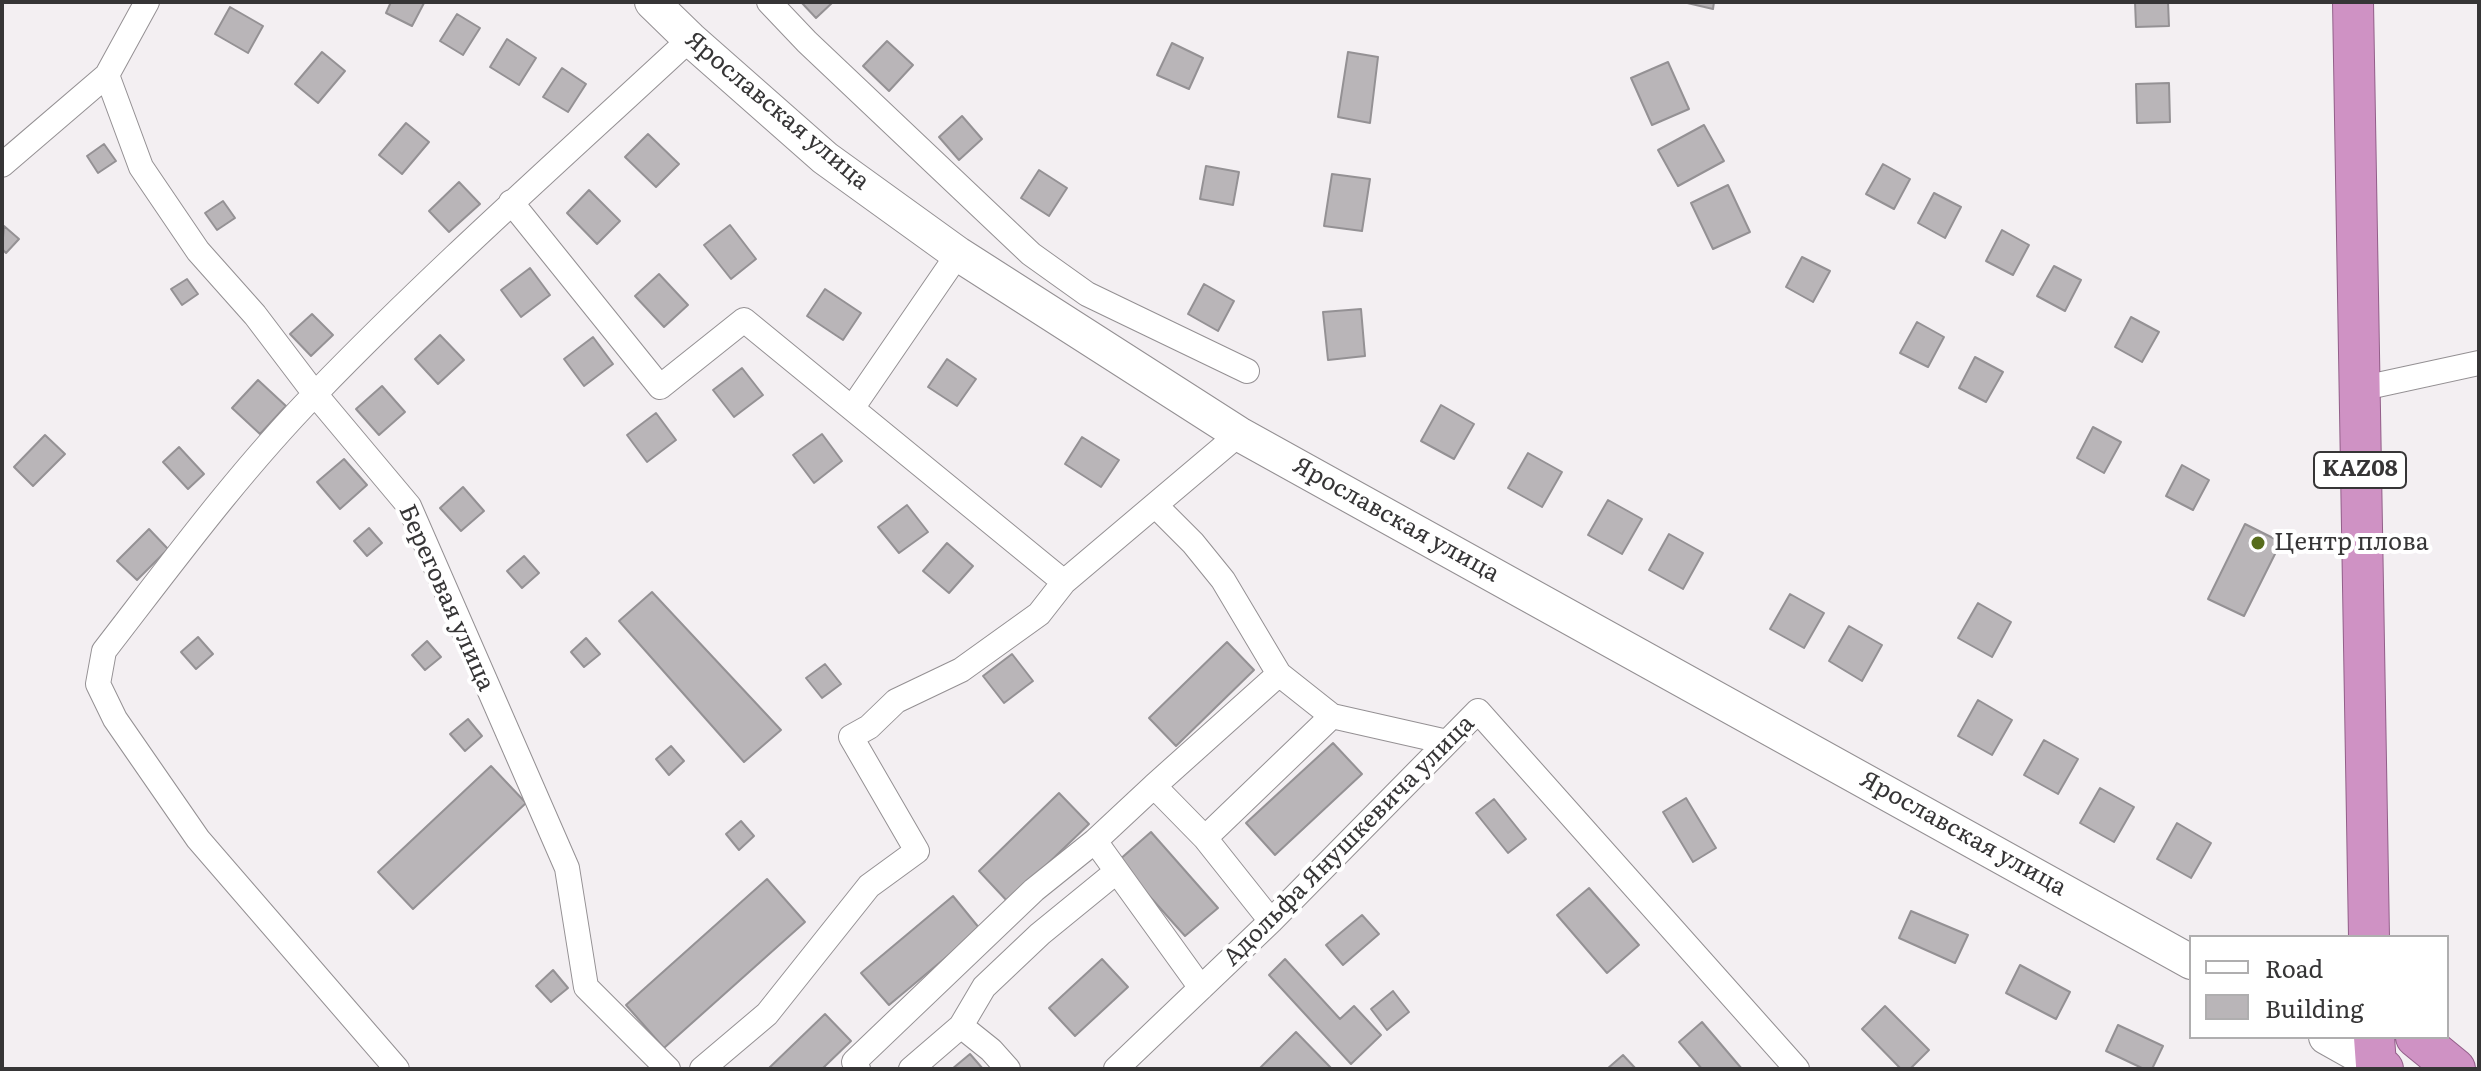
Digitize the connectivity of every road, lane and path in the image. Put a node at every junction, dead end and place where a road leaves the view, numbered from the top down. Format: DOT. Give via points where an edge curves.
graph roads {
  1 [pos="147,2"];
  2 [pos="652,2"];
  3 [pos="769,2"];
  4 [pos="2353,2"];
  5 [pos="690,39"];
  6 [pos="107,75"];
  7 [pos="2,165"];
  8 [pos="511,202"];
  9 [pos="958,254"];
  10 [pos="2479,363"];
  11 [pos="1247,371"];
  12 [pos="2359,389"];
  13 [pos="315,394"];
  14 [pos="853,407"];
  15 [pos="1239,434"];
  16 [pos="1156,506"];
  17 [pos="1064,582"];
  18 [pos="1279,674"];
  19 [pos="1332,716"];
  20 [pos="1447,742"];
  21 [pos="1154,786"];
  22 [pos="1205,838"];
  23 [pos="1095,841"];
  24 [pos="1116,872"];
  25 [pos="1271,921"];
  26 [pos="2370,932"];
  27 [pos="2189,961"];
  28 [pos="1201,988"];
  29 [pos="961,1026"];
  30 [pos="2330,1039"];
  31 [pos="2418,1039"];
  32 [pos="2377,1060"];
  33 [pos="853,1067"];
  34 [pos="397,1069"];
  35 [pos="668,1069"];
  36 [pos="702,1069"];
  37 [pos="911,1069"];
  38 [pos="1008,1069"];
  39 [pos="1116,1069"];
  40 [pos="1797,1069"];
  41 [pos="2455,1069"];
  1 -- 6 [label="street"];
  2 -- 5 [label="main road, Ярославская улица"];
  3 -- 11 [label="street" via="1031,254 1087,294"];
  4 -- 12 [label="highway, KAZ08"];
  5 -- 8 [label="street"];
  5 -- 9 [label="main road, Ярославская улица" via="825,158"];
  6 -- 7 [label="street"];
  6 -- 13 [label="street, Береговая улица" via="141,167 198,251"];
  8 -- 13 [label="street"];
  8 -- 14 [label="street" via="660,387 744,320"];
  9 -- 14 [label="street"];
  9 -- 15 [label="main road, Ярославская улица"];
  10 -- 12 [label="street"];
  12 -- 26 [label="highway, KAZ08"];
  13 -- 34 [label="street" via="237,481 104,651 98,684 115,719 198,839"];
  13 -- 35 [label="street, Береговая улица" via="409,506 567,868 586,987"];
  14 -- 17 [label="street"];
  15 -- 16 [label="street"];
  15 -- 27 [label="main road, Ярославская улица"];
  16 -- 17 [label="street"];
  16 -- 18 [label="street" via="1223,580"];
  17 -- 36 [label="street" via="1039,614 961,670 896,701 851,737 917,851 869,886 767,1014"];
  18 -- 19 [label="street"];
  18 -- 21 [label="street"];
  19 -- 20 [label="street"];
  19 -- 22 [label="street"];
  20 -- 25 [label="street, Адольфа Янушкевича улица"];
  20 -- 40 [label="street, Адольфа Янушкевича улица" via="1478,711"];
  21 -- 22 [label="street"];
  21 -- 23 [label="street"];
  22 -- 25 [label="street"];
  23 -- 24 [label="street"];
  23 -- 33 [label="street" via="1034,890"];
  24 -- 28 [label="street"];
  24 -- 29 [label="street" via="984,987"];
  25 -- 28 [label="street, Адольфа Янушкевича улица"];
  28 -- 39 [label="street, Адольфа Янушкевича улица"];
  29 -- 37 [label="street"];
  29 -- 38 [label="street"];
  30 -- 32 [label="main road"];
  31 -- 41 [label="highway"];
}
